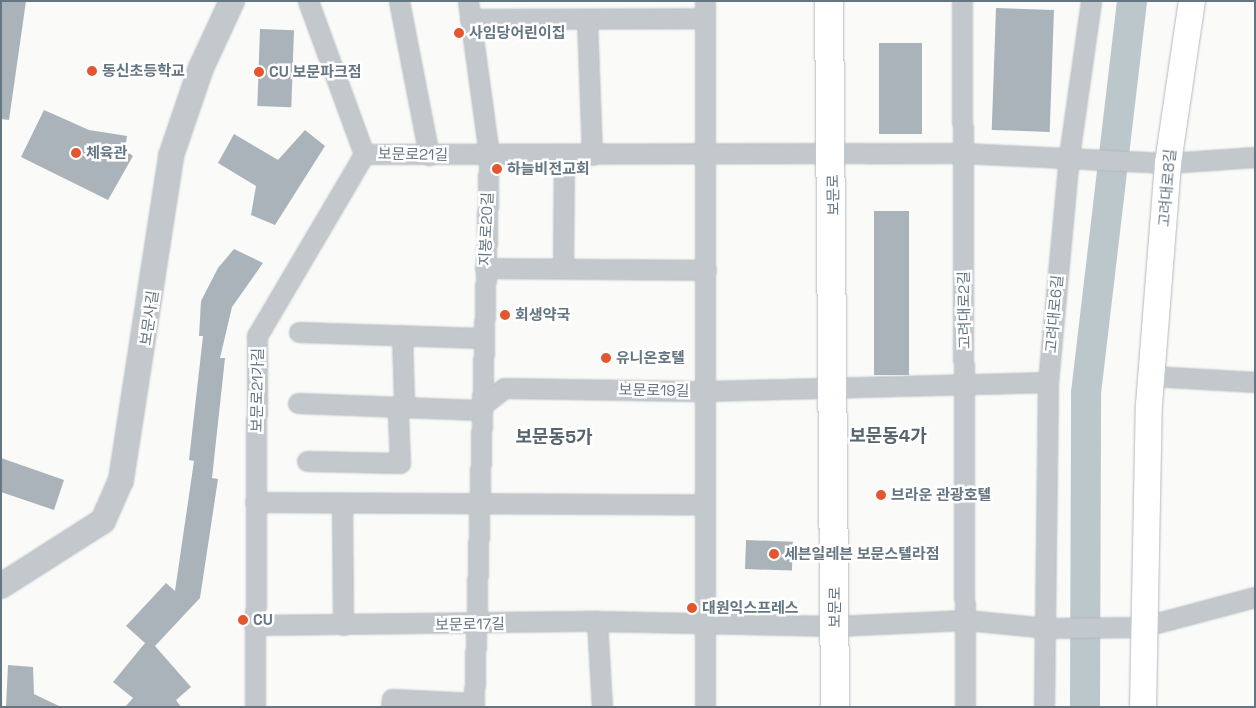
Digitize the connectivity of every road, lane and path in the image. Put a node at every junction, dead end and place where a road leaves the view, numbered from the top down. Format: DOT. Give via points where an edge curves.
graph roads {
  1 [pos="232,1"];
  2 [pos="308,1"];
  3 [pos="399,1"];
  4 [pos="829,1"];
  5 [pos="962,1"];
  6 [pos="1091,1"];
  7 [pos="1192,1"];
  8 [pos="469,10"];
  9 [pos="705,10"];
  10 [pos="587,19"];
  11 [pos="962,152"];
  12 [pos="364,154"];
  13 [pos="429,155"];
  14 [pos="488,155"];
  15 [pos="564,155"];
  16 [pos="592,155"];
  17 [pos="706,156"];
  18 [pos="832,156"];
  19 [pos="1069,156"];
  20 [pos="1255,157"];
  21 [pos="1168,163"];
  22 [pos="485,268"];
  23 [pos="563,268"];
  24 [pos="706,270"];
  25 [pos="300,332"];
  26 [pos="402,336"];
  27 [pos="482,338"];
  28 [pos="1152,376"];
  29 [pos="1048,382"];
  30 [pos="1255,382"];
  31 [pos="965,386"];
  32 [pos="835,388"];
  33 [pos="706,391"];
  34 [pos="298,403"];
  35 [pos="402,406"];
  36 [pos="480,408"];
  37 [pos="307,461"];
  38 [pos="255,502"];
  39 [pos="342,503"];
  40 [pos="477,504"];
  41 [pos="705,504"];
  42 [pos="1,586"];
  43 [pos="1255,597"];
  44 [pos="966,620"];
  45 [pos="597,621"];
  46 [pos="705,623"];
  47 [pos="475,624"];
  48 [pos="254,625"];
  49 [pos="343,625"];
  50 [pos="836,626"];
  51 [pos="1142,627"];
  52 [pos="1047,628"];
  53 [pos="474,705"];
  54 [pos="255,707"];
  55 [pos="392,707"];
  56 [pos="602,707"];
  57 [pos="705,707"];
  58 [pos="835,707"];
  59 [pos="965,707"];
  60 [pos="1044,707"];
  61 [pos="1144,707"];
  1 -- 42 [label="street, 보문사길" via="201,68 171,156 122,480 103,521"];
  2 -- 12 [label="street, 보문로21길"];
  3 -- 13 [label="street"];
  4 -- 18 [label="main road, 보문로"];
  5 -- 11 [label="street, 고려대로2길"];
  6 -- 19 [label="street, 고려대로6길"];
  7 -- 21 [label="main road, 고려대로8길"];
  8 -- 10 [label="street"];
  8 -- 14 [label="street, 지봉로20길"];
  9 -- 10 [label="street"];
  9 -- 17 [label="street"];
  10 -- 16 [label="street"];
  11 -- 18 [label="street, 보문로21길"];
  11 -- 19 [label="street, 보문로21길"];
  11 -- 31 [label="street, 고려대로2길"];
  12 -- 13 [label="street, 보문로21길"];
  12 -- 38 [label="street, 보문로21가길" via="257,336"];
  13 -- 14 [label="street, 보문로21길"];
  14 -- 15 [label="street, 보문로21길"];
  14 -- 22 [label="street, 지봉로20길"];
  15 -- 16 [label="street, 보문로21길"];
  15 -- 23 [label="street"];
  16 -- 17 [label="street, 보문로21길"];
  17 -- 18 [label="street, 보문로21길"];
  17 -- 24 [label="street"];
  18 -- 32 [label="main road, 보문로"];
  19 -- 21 [label="street, 보문로21길"];
  19 -- 29 [label="street, 고려대로6길"];
  20 -- 21 [label="street, 보문로21길"];
  21 -- 28 [label="main road, 고려대로8길"];
  22 -- 23 [label="street"];
  22 -- 27 [label="street, 지봉로20길"];
  23 -- 24 [label="street"];
  24 -- 33 [label="street"];
  25 -- 26 [label="street"];
  26 -- 27 [label="street"];
  26 -- 35 [label="street"];
  27 -- 36 [label="street, 지봉로20길"];
  28 -- 30 [label="street"];
  28 -- 51 [label="main road, 고려대로8길"];
  29 -- 31 [label="street"];
  29 -- 52 [label="street, 고려대로6길"];
  31 -- 32 [label="street"];
  31 -- 44 [label="street, 고려대로2길"];
  32 -- 33 [label="street, 보문로19길"];
  32 -- 50 [label="main road, 보문로"];
  33 -- 36 [label="street, 보문로19길" via="504,388"];
  33 -- 41 [label="street"];
  34 -- 35 [label="street"];
  35 -- 36 [label="street"];
  35 -- 37 [label="street" via="400,463"];
  36 -- 40 [label="street, 지봉로20길"];
  38 -- 39 [label="street"];
  38 -- 48 [label="street, 보문로21가길"];
  39 -- 40 [label="street"];
  39 -- 49 [label="street"];
  40 -- 41 [label="street"];
  40 -- 47 [label="street, 지봉로20길"];
  41 -- 46 [label="street"];
  43 -- 51 [label="street, 보문로17길"];
  44 -- 50 [label="street, 보문로17길"];
  44 -- 52 [label="street, 보문로17길"];
  44 -- 59 [label="street, 고려대로2길"];
  45 -- 46 [label="street, 보문로17길"];
  45 -- 47 [label="street, 보문로17길"];
  45 -- 56 [label="street"];
  46 -- 50 [label="street, 보문로17길"];
  46 -- 57 [label="street"];
  47 -- 49 [label="street, 보문로17길"];
  47 -- 53 [label="street, 지봉로20길"];
  48 -- 49 [label="street, 보문로17길"];
  48 -- 54 [label="street, 보문로21가길"];
  50 -- 58 [label="main road, 보문로"];
  51 -- 52 [label="street, 보문로17길"];
  51 -- 61 [label="main road, 고려대로8길"];
  52 -- 60 [label="street, 고려대로6길"];
  53 -- 55 [label="street" via="392,699"];
}
